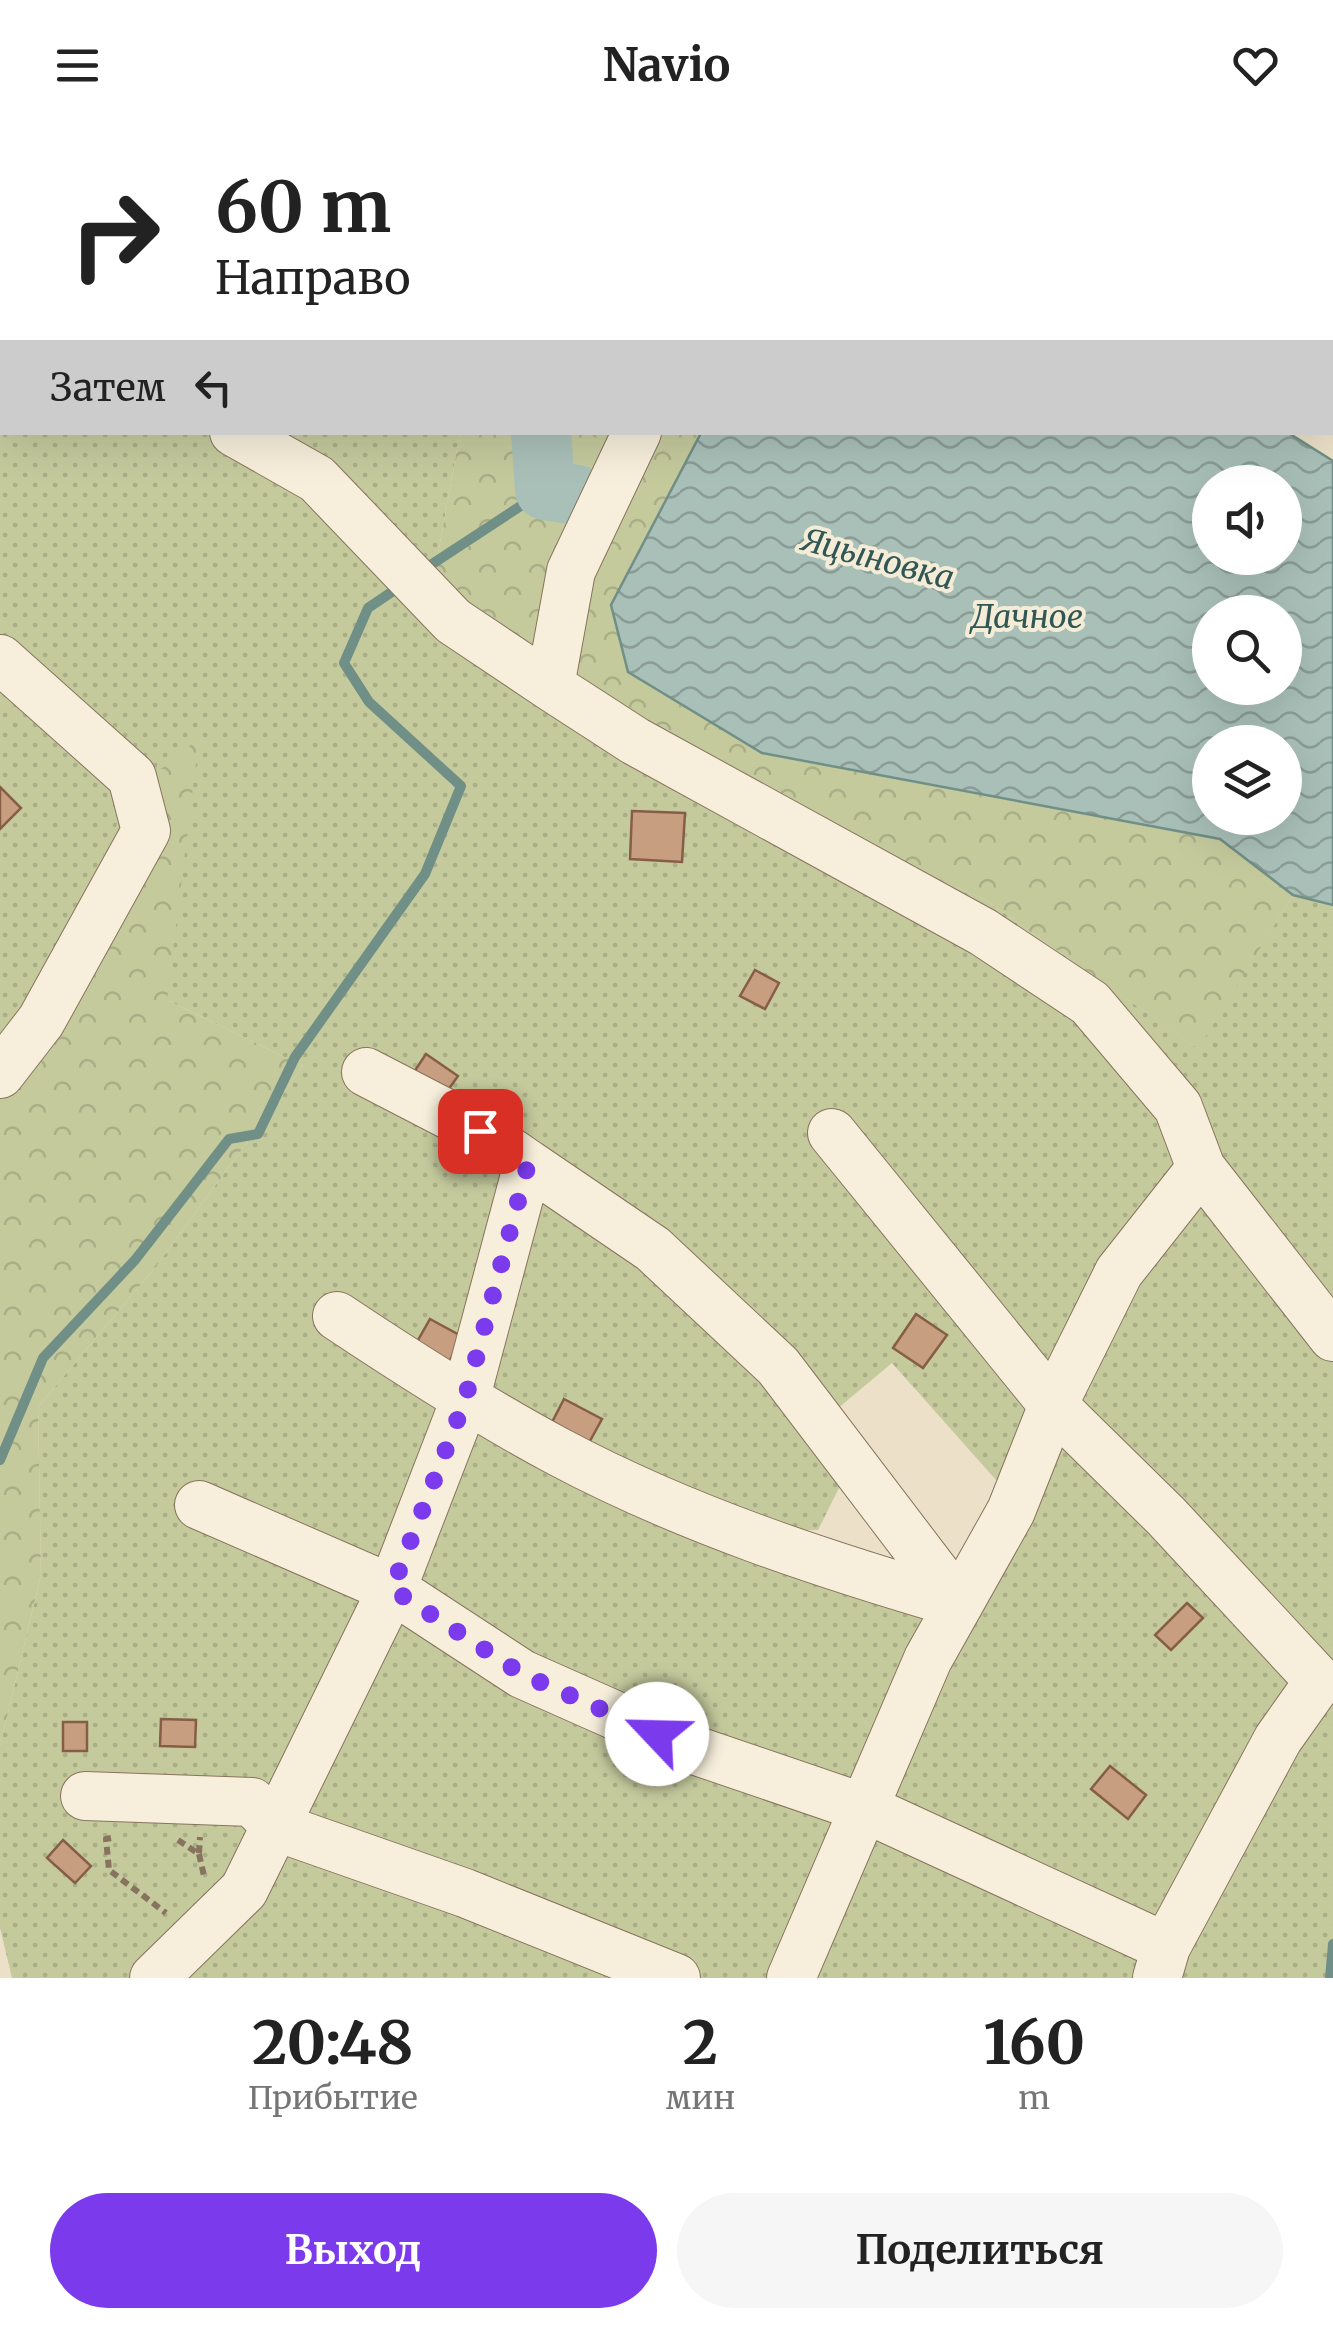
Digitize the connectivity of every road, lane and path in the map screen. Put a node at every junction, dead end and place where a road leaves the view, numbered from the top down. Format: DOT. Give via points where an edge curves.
graph roads {
  1 [pos="239,435"];
  2 [pos="635,435"];
  3 [pos="0,659"];
  4 [pos="550,686"];
  5 [pos="366,1072"];
  6 [pos="0,1074"];
  7 [pos="832,1133"];
  8 [pos="528,1164"];
  9 [pos="1201,1168"];
  10 [pos="336,1316"];
  11 [pos="1333,1337"];
  12 [pos="465,1400"];
  13 [pos="1053,1405"];
  14 [pos="200,1505"];
  15 [pos="392,1589"];
  16 [pos="959,1604"];
  17 [pos="85,1796"];
  18 [pos="203,1800"];
  19 [pos="864,1808"];
  20 [pos="277,1828"];
  21 [pos="163,1830"];
  22 [pos="120,1835"];
  23 [pos="199,1854"];
  24 [pos="193,1890"];
  25 [pos="182,1903"];
  26 [pos="1162,1962"];
  27 [pos="154,1978"];
  28 [pos="676,1978"];
  29 [pos="791,1978"];
  1 -- 4 [label="lane" via="317,479 454,622"];
  2 -- 4 [label="lane" via="571,571"];
  3 -- 6 [label="lane" via="132,776 146,831 41,1021"];
  4 -- 9 [label="lane" via="635,741 984,932 1090,1003 1178,1108"];
  5 -- 8 [label="lane"];
  7 -- 13 [label="lane"];
  8 -- 12 [label="lane"];
  8 -- 16 [label="lane" via="653,1249 778,1366"];
  9 -- 11 [label="lane"];
  9 -- 13 [label="lane" via="1119,1272"];
  10 -- 12 [label="lane"];
  12 -- 15 [label="lane"];
  12 -- 16 [label="lane" via="669,1503 817,1562"];
  13 -- 16 [label="lane" via="1011,1510"];
  13 -- 26 [label="lane" via="1319,1682 1278,1740"];
  14 -- 15 [label="lane"];
  15 -- 19 [label="lane" via="522,1674 691,1749"];
  15 -- 20 [label="lane"];
  16 -- 19 [label="lane"];
  17 -- 18 [label="lane"];
  18 -- 20 [label="lane" via="252,1802"];
  18 -- 23 [label="path"];
  19 -- 26 [label="lane"];
  19 -- 29 [label="lane"];
  20 -- 27 [label="lane" via="244,1890"];
  20 -- 28 [label="lane"];
  21 -- 23 [label="path"];
  22 -- 25 [label="path" via="106,1839 109,1870 170,1916"];
  23 -- 24 [label="path" via="204,1876"];
}
